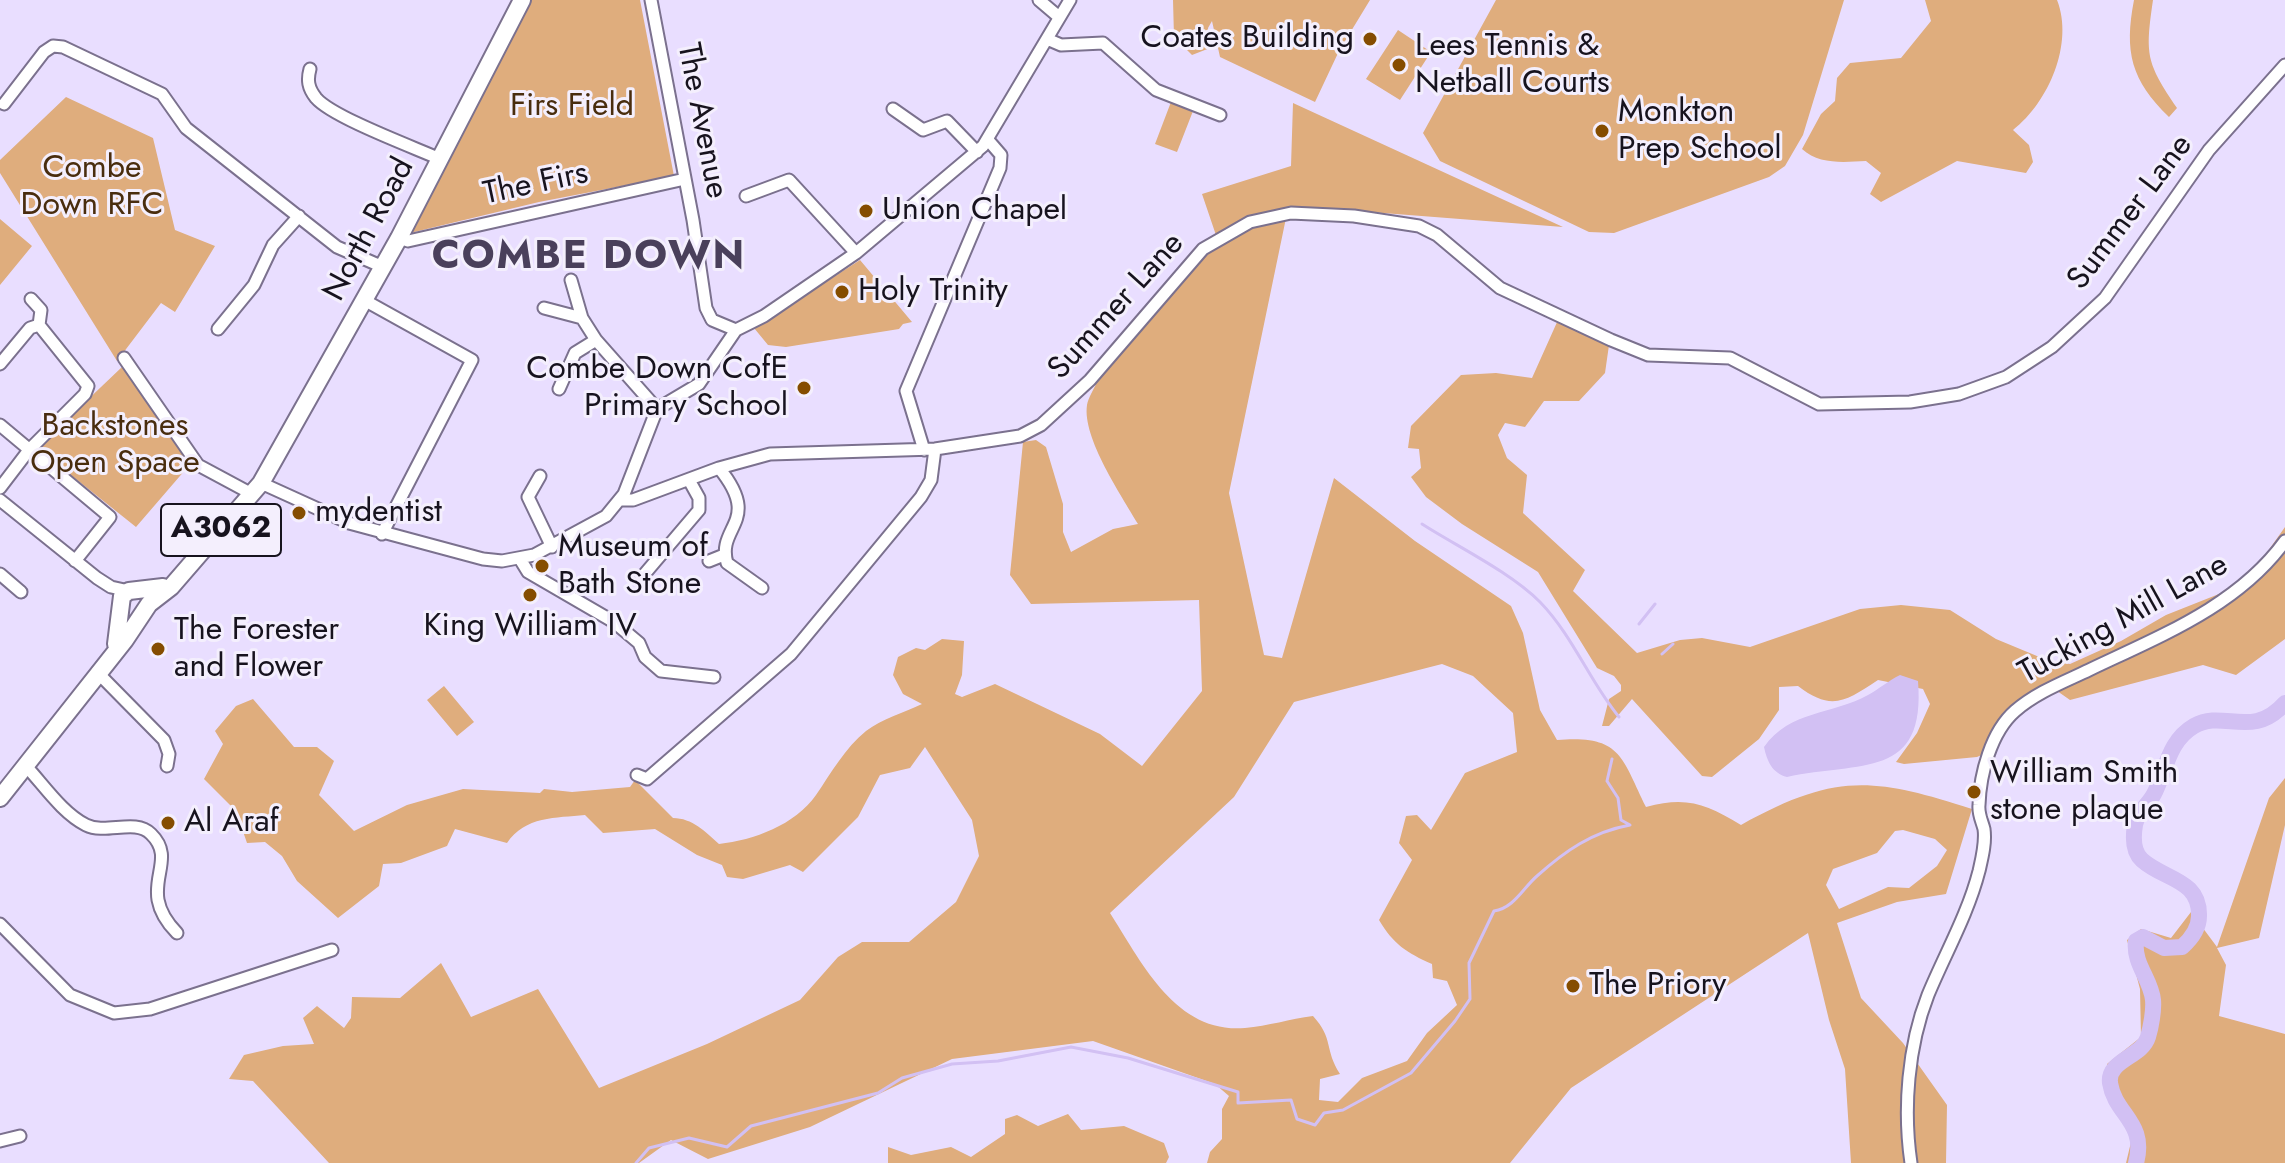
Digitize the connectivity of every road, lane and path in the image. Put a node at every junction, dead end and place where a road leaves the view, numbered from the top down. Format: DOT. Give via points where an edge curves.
graph roads {
  1 [pos="522,0"];
  2 [pos="651,0"];
  3 [pos="1039,0"];
  4 [pos="1070,0"];
  5 [pos="1059,17"];
  6 [pos="1047,39"];
  7 [pos="2285,65"];
  8 [pos="310,69"];
  9 [pos="2,103"];
  10 [pos="893,109"];
  11 [pos="1220,115"];
  12 [pos="13,116"];
  13 [pos="988,140"];
  14 [pos="977,152"];
  15 [pos="440,159"];
  16 [pos="685,179"];
  17 [pos="746,196"];
  18 [pos="299,216"];
  19 [pos="399,238"];
  20 [pos="856,253"];
  21 [pos="383,267"];
  22 [pos="571,280"];
  23 [pos="31,299"];
  24 [pos="364,300"];
  25 [pos="544,308"];
  26 [pos="582,318"];
  27 [pos="39,325"];
  28 [pos="218,329"];
  29 [pos="736,330"];
  30 [pos="596,340"];
  31 [pos="124,358"];
  32 [pos="0,364"];
  33 [pos="559,389"];
  34 [pos="657,409"];
  35 [pos="0,425"];
  36 [pos="29,450"];
  37 [pos="930,450"];
  38 [pos="719,468"];
  39 [pos="540,476"];
  40 [pos="689,480"];
  41 [pos="0,488"];
  42 [pos="257,489"];
  43 [pos="0,500"];
  44 [pos="620,500"];
  45 [pos="382,534"];
  46 [pos="2285,541"];
  47 [pos="552,547"];
  48 [pos="724,555"];
  49 [pos="520,559"];
  50 [pos="75,561"];
  51 [pos="709,561"];
  52 [pos="180,576"];
  53 [pos="1,577"];
  54 [pos="642,577"];
  55 [pos="97,578"];
  56 [pos="762,588"];
  57 [pos="21,592"];
  58 [pos="135,592"];
  59 [pos="120,609"];
  60 [pos="144,613"];
  61 [pos="102,665"];
  62 [pos="714,677"];
  63 [pos="25,765"];
  64 [pos="167,766"];
  65 [pos="644,781"];
  66 [pos="0,798"];
  67 [pos="0,924"];
  68 [pos="177,933"];
  69 [pos="332,950"];
  70 [pos="20,1136"];
  71 [pos="0,1141"];
  72 [pos="1911,1163"];
  1 -- 15 [label="main road, North Road / A3062"];
  2 -- 16 [label="street, The Avenue"];
  3 -- 5 [label="street"];
  4 -- 5 [label="street"];
  5 -- 6 [label="street"];
  6 -- 11 [label="street" via="1061,45 1103,43 1156,90"];
  6 -- 13 [label="street"];
  7 -- 37 [label="street, Summer Lane" via="2209,150 2105,298 2052,347 2017,370 1959,394 1910,402 1819,404 1730,358 1648,355 1611,340 1500,288 1419,226 1291,213 1250,222 1203,249 1090,380 1041,425 1000,440"];
  8 -- 15 [label="street" via="307,81 325,106"];
  9 -- 12 [label="street"];
  9 -- 18 [label="street" via="44,52 63,47 162,94 186,128"];
  10 -- 14 [label="street" via="923,130 953,123"];
  13 -- 14 [label="street"];
  13 -- 37 [label="street" via="1001,155 1000,168 906,391"];
  14 -- 20 [label="street"];
  15 -- 19 [label="main road, North Road / A3062"];
  16 -- 19 [label="street, The Firs" via="408,241"];
  16 -- 29 [label="street, The Avenue" via="706,308 712,320"];
  17 -- 20 [label="street" via="789,180"];
  18 -- 21 [label="street" via="337,247"];
  18 -- 28 [label="street" via="273,245 254,285"];
  19 -- 21 [label="main road, North Road / A3062"];
  20 -- 29 [label="street"];
  21 -- 24 [label="main road, North Road / A3062"];
  22 -- 26 [label="street"];
  23 -- 27 [label="street" via="41,310"];
  24 -- 42 [label="main road, North Road / A3062"];
  24 -- 45 [label="street" via="472,360"];
  25 -- 26 [label="street"];
  26 -- 30 [label="street"];
  27 -- 32 [label="street" via="30,328"];
  27 -- 36 [label="street" via="88,391"];
  29 -- 34 [label="street" via="699,384"];
  30 -- 33 [label="street" via="575,353"];
  30 -- 34 [label="street"];
  31 -- 42 [label="street" via="198,465"];
  34 -- 44 [label="street"];
  35 -- 36 [label="street"];
  36 -- 41 [label="street"];
  36 -- 50 [label="street" via="110,517"];
  37 -- 38 [label="street, Summer Lane" via="770,454"];
  37 -- 65 [label="street" via="935,468 921,497 791,654"];
  38 -- 40 [label="street, Summer Lane"];
  38 -- 48 [label="street" via="739,501"];
  39 -- 47 [label="street" via="528,497"];
  40 -- 44 [label="street, Summer Lane"];
  40 -- 54 [label="street" via="699,510"];
  42 -- 45 [label="street"];
  42 -- 52 [label="main road, A3062"];
  43 -- 50 [label="street"];
  44 -- 47 [label="street" via="597,523"];
  45 -- 49 [label="street" via="483,559"];
  46 -- 72 [label="street, Tucking Mill Lane" via="2249,582 2220,602 2170,632 2040,693 2016,710 1999,732 1980,785 1978,809 1984,829 1978,874 1926,999 1912,1055"];
  47 -- 49 [label="street"];
  48 -- 51 [label="street"];
  48 -- 56 [label="street" via="732,569"];
  49 -- 62 [label="street" via="528,572 614,622 661,671"];
  50 -- 55 [label="street"];
  52 -- 58 [label="main road, A3062" via="165,586"];
  52 -- 60 [label="main road, A3062"];
  53 -- 57 [label="street"];
  55 -- 58 [label="street"];
  55 -- 59 [label="street"];
  58 -- 59 [label="main road, A3062" via="122,596"];
  58 -- 60 [label="main road, A3062" via="146,598"];
  59 -- 60 [label="main road" via="129,619"];
  59 -- 61 [label="main road, A3062" via="119,636"];
  60 -- 61 [label="main road, A3062"];
  61 -- 63 [label="main road, A3062"];
  61 -- 64 [label="street" via="164,740"];
  63 -- 66 [label="main road, A3062"];
  63 -- 68 [label="street" via="86,826 137,827 152,835 163,860 156,900"];
  67 -- 69 [label="street" via="70,995 114,1013 150,1009"];
  70 -- 71 [label="street"];
}
